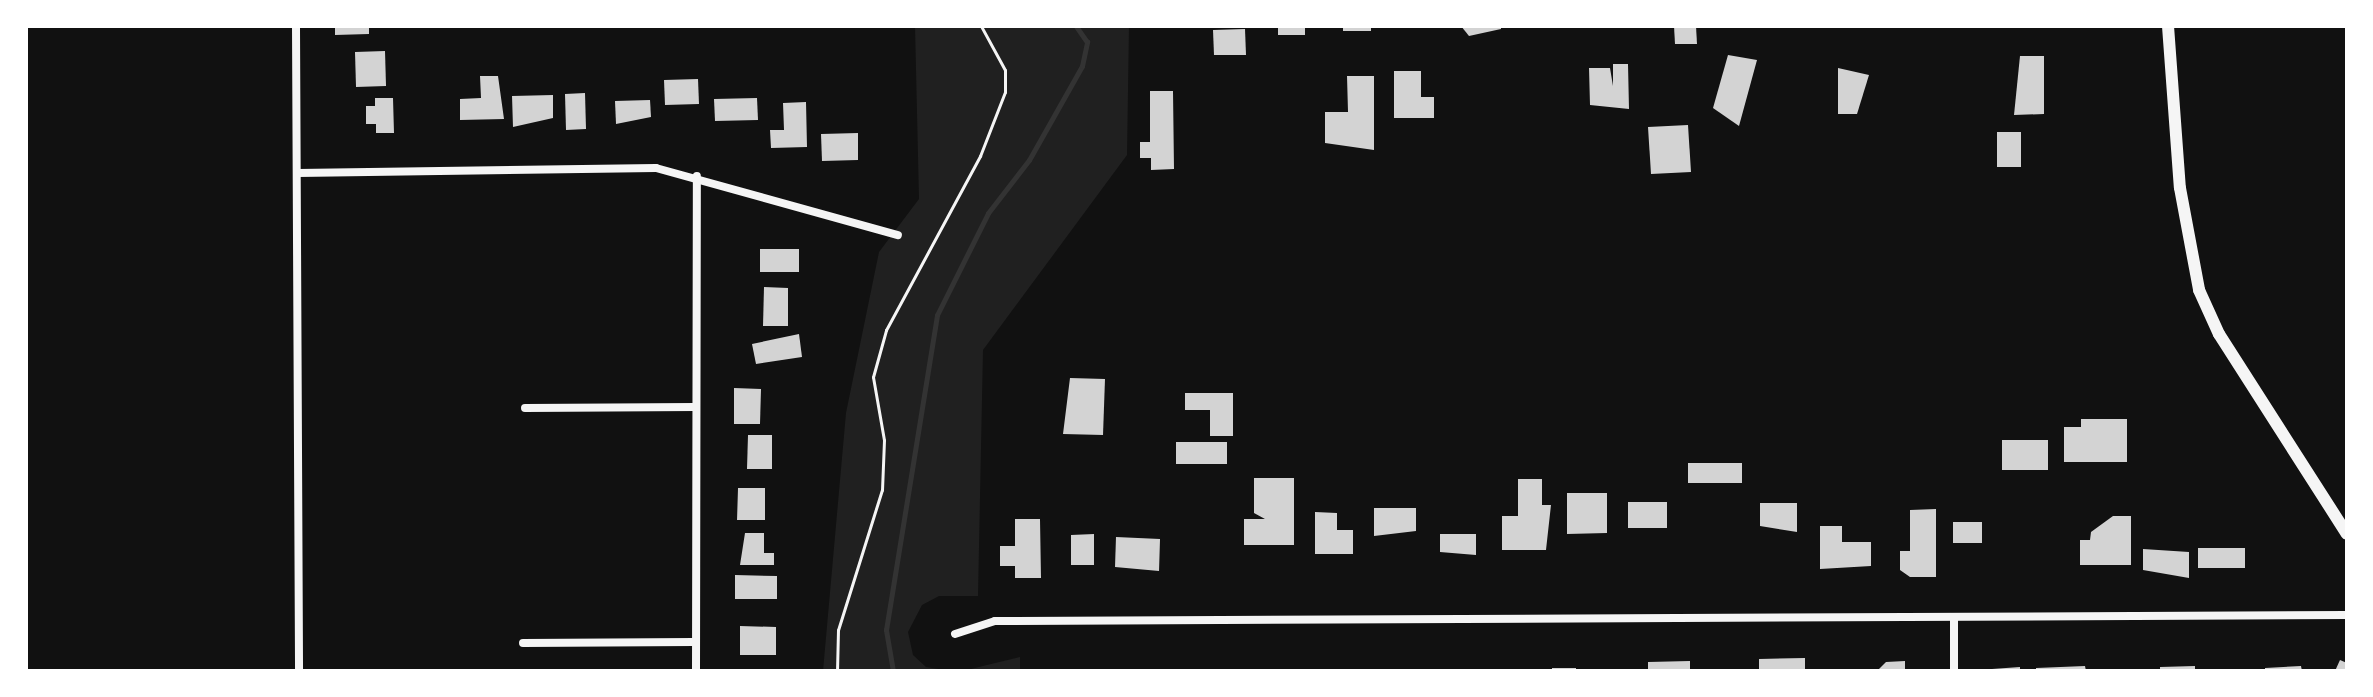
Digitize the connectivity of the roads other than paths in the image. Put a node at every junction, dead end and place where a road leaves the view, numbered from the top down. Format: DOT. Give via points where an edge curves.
graph roads {
  1 [pos="296,26"];
  2 [pos="2168,26"];
  3 [pos="298,173"];
  4 [pos="697,176"];
  5 [pos="898,235"];
  6 [pos="696,407"];
  7 [pos="525,408"];
  8 [pos="2347,534"];
  9 [pos="2347,615"];
  10 [pos="1954,619"];
  11 [pos="955,634"];
  12 [pos="694,642"];
  13 [pos="523,643"];
  14 [pos="299,671"];
  15 [pos="696,671"];
  16 [pos="1954,671"];
  1 -- 3 [label="street"];
  2 -- 8 [label="main road" via="2180,188 2199,290 2219,334"];
  3 -- 4 [label="street" via="656,168"];
  3 -- 14 [label="street"];
  4 -- 5 [label="street"];
  4 -- 6 [label="street"];
  6 -- 7 [label="street"];
  6 -- 12 [label="street"];
  9 -- 10 [label="street"];
  10 -- 11 [label="street" via="995,621"];
  10 -- 16 [label="street"];
  12 -- 13 [label="street"];
  12 -- 15 [label="street"];
}
